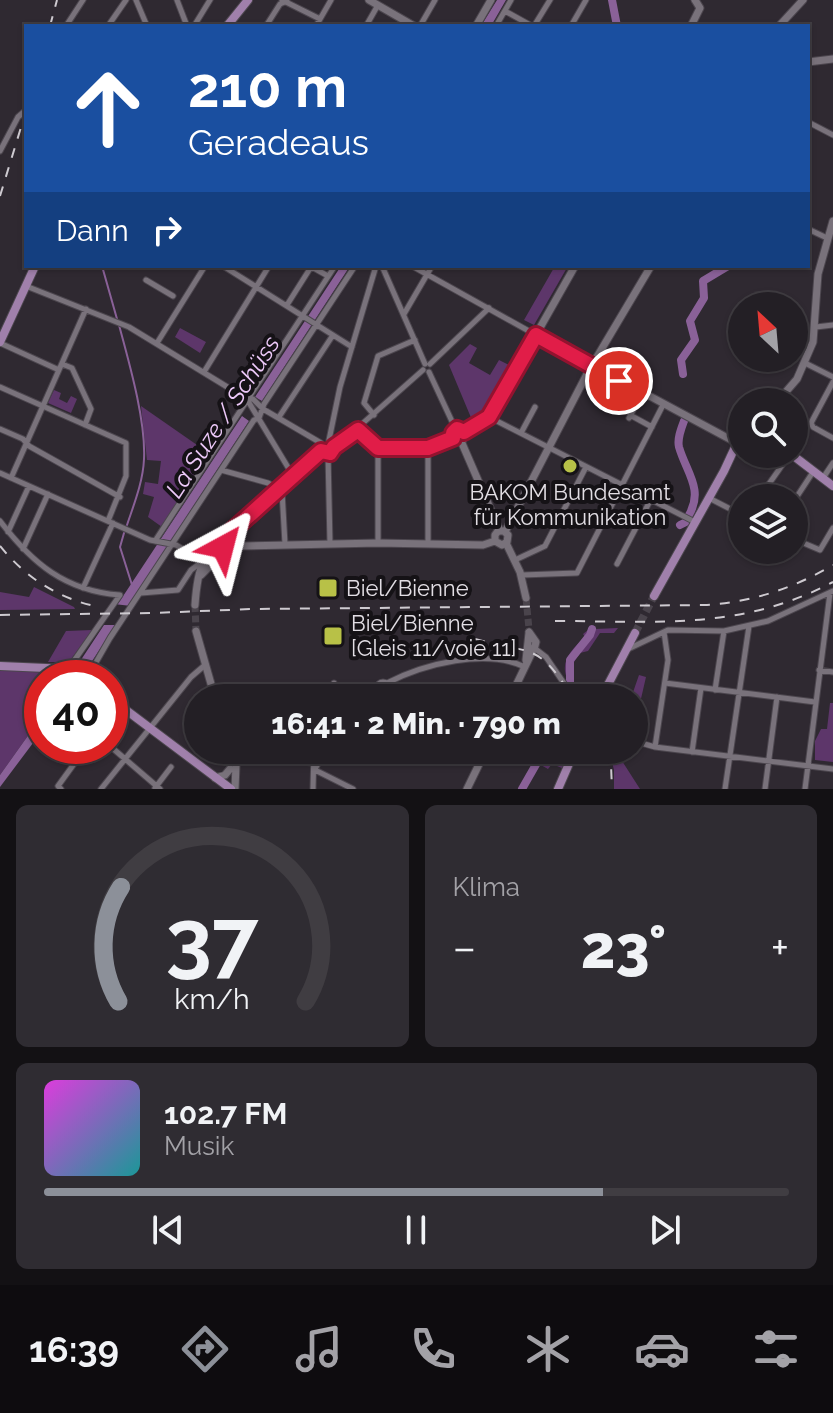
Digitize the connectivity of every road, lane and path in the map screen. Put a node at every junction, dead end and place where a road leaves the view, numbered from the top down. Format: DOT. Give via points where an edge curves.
graph roads {
  1 [pos="83,0"];
  2 [pos="126,0"];
  3 [pos="136,0"];
  4 [pos="177,0"];
  5 [pos="210,0"];
  6 [pos="248,0"];
  7 [pos="331,0"];
  8 [pos="369,0"];
  9 [pos="435,0"];
  10 [pos="491,0"];
  11 [pos="511,0"];
  12 [pos="550,0"];
  13 [pos="586,0"];
  14 [pos="695,0"];
  15 [pos="803,0"];
  16 [pos="283,3"];
  17 [pos="378,5"];
  18 [pos="505,11"];
  19 [pos="318,18"];
  20 [pos="67,24"];
  21 [pos="109,24"];
  22 [pos="146,24"];
  23 [pos="186,24"];
  24 [pos="195,24"];
  25 [pos="229,24"];
  26 [pos="267,24"];
  27 [pos="316,24"];
  28 [pos="367,24"];
  29 [pos="411,24"];
  30 [pos="421,24"];
  31 [pos="477,24"];
  32 [pos="497,24"];
  33 [pos="529,24"];
  34 [pos="534,24"];
  35 [pos="572,24"];
  36 [pos="692,24"];
  37 [pos="781,24"];
  38 [pos="833,59"];
  39 [pos="810,62"];
  40 [pos="23,112"];
  41 [pos="810,123"];
  42 [pos="833,135"];
  43 [pos="0,151"];
  44 [pos="833,221"];
  45 [pos="810,230"];
  46 [pos="827,238"];
  47 [pos="34,268"];
  48 [pos="203,268"];
  49 [pos="226,268"];
  50 [pos="268,268"];
  51 [pos="309,268"];
  52 [pos="314,268"];
  53 [pos="334,268"];
  54 [pos="354,268"];
  55 [pos="380,268"];
  56 [pos="416,268"];
  57 [pos="431,268"];
  58 [pos="574,268"];
  59 [pos="649,268"];
  60 [pos="427,274"];
  61 [pos="328,276"];
  62 [pos="146,280"];
  63 [pos="26,286"];
  64 [pos="256,286"];
  65 [pos="178,299"];
  66 [pos="287,305"];
  67 [pos="489,308"];
  68 [pos="86,309"];
  69 [pos="404,315"];
  70 [pos="304,317"];
  71 [pos="315,323"];
  72 [pos="833,325"];
  73 [pos="816,327"];
  74 [pos="333,335"];
  75 [pos="536,335"];
  76 [pos="415,340"];
  77 [pos="0,342"];
  78 [pos="157,343"];
  79 [pos="352,347"];
  80 [pos="808,353"];
  81 [pos="592,365"];
  82 [pos="808,365"];
  83 [pos="61,367"];
  84 [pos="427,367"];
  85 [pos="204,372"];
  86 [pos="833,379"];
  87 [pos="0,387"];
  88 [pos="642,394"];
  89 [pos="250,401"];
  90 [pos="43,405"];
  91 [pos="663,405"];
  92 [pos="262,406"];
  93 [pos="535,407"];
  94 [pos="374,415"];
  95 [pos="256,416"];
  96 [pos="279,417"];
  97 [pos="489,417"];
  98 [pos="85,425"];
  99 [pos="652,427"];
  100 [pos="359,428"];
  101 [pos="0,429"];
  102 [pos="521,433"];
  103 [pos="458,435"];
  104 [pos="728,436"];
  105 [pos="833,438"];
  106 [pos="329,440"];
  107 [pos="27,442"];
  108 [pos="321,447"];
  109 [pos="334,447"];
  110 [pos="378,448"];
  111 [pos="428,448"];
  112 [pos="550,448"];
  113 [pos="328,454"];
  114 [pos="728,462"];
  115 [pos="833,463"];
  116 [pos="586,467"];
  117 [pos="808,467"];
  118 [pos="221,470"];
  119 [pos="813,471"];
  120 [pos="0,473"];
  121 [pos="292,474"];
  122 [pos="11,478"];
  123 [pos="823,478"];
  124 [pos="805,484"];
  125 [pos="622,485"];
  126 [pos="29,486"];
  127 [pos="833,486"];
  128 [pos="278,488"];
  129 [pos="48,494"];
  130 [pos="120,497"];
  131 [pos="709,498"];
  132 [pos="651,499"];
  133 [pos="728,508"];
  134 [pos="0,521"];
  135 [pos="110,522"];
  136 [pos="695,522"];
  137 [pos="833,528"];
  138 [pos="502,531"];
  139 [pos="8,532"];
  140 [pos="157,538"];
  141 [pos="495,541"];
  142 [pos="378,543"];
  143 [pos="506,543"];
  144 [pos="170,544"];
  145 [pos="285,544"];
  146 [pos="330,544"];
  147 [pos="428,544"];
  148 [pos="808,545"];
  149 [pos="223,548"];
  150 [pos="23,549"];
  151 [pos="515,560"];
  152 [pos="208,562"];
  153 [pos="617,564"];
  154 [pos="522,575"];
  155 [pos="83,588"];
  156 [pos="831,592"];
  157 [pos="141,593"];
  158 [pos="654,596"];
  159 [pos="526,598"];
  160 [pos="195,605"];
  161 [pos="749,626"];
  162 [pos="529,630"];
  163 [pos="196,631"];
  164 [pos="724,631"];
  165 [pos="664,632"];
  166 [pos="635,633"];
  167 [pos="533,645"];
  168 [pos="626,650"];
  169 [pos="76,660"];
  170 [pos="96,660"];
  171 [pos="205,665"];
  172 [pos="0,666"];
  173 [pos="525,667"];
  174 [pos="24,668"];
  175 [pos="819,670"];
  176 [pos="833,672"];
  177 [pos="387,683"];
  178 [pos="665,683"];
  179 [pos="211,684"];
  180 [pos="517,684"];
  181 [pos="565,684"];
  182 [pos="608,684"];
  183 [pos="701,688"];
  184 [pos="715,690"];
  185 [pos="740,693"];
  186 [pos="777,697"];
  187 [pos="815,702"];
  188 [pos="128,712"];
  189 [pos="149,729"];
  190 [pos="648,745"];
  191 [pos="655,747"];
  192 [pos="692,752"];
  193 [pos="128,755"];
  194 [pos="730,758"];
  195 [pos="128,762"];
  196 [pos="768,762"];
  197 [pos="74,764"];
  198 [pos="121,764"];
  199 [pos="230,764"];
  200 [pos="236,764"];
  201 [pos="302,764"];
  202 [pos="479,764"];
  203 [pos="569,764"];
  204 [pos="314,766"];
  205 [pos="807,766"];
  206 [pos="171,767"];
  207 [pos="230,769"];
  208 [pos="833,769"];
  209 [pos="215,778"];
  210 [pos="157,788"];
  211 [pos="61,789"];
  212 [pos="101,789"];
  213 [pos="233,789"];
  214 [pos="313,789"];
  215 [pos="353,789"];
  216 [pos="467,789"];
  217 [pos="558,789"];
  218 [pos="725,789"];
  219 [pos="765,789"];
  220 [pos="805,789"];
  1 -- 20 [label="street"];
  2 -- 21 [label="street"];
  3 -- 22 [label="street"];
  4 -- 23 [label="street"];
  5 -- 24 [label="street"];
  6 -- 25 [label="main road"];
  7 -- 19 [label="street"];
  8 -- 17 [label="main road"];
  9 -- 30 [label="street"];
  10 -- 31 [label="main road"];
  11 -- 18 [label="street"];
  12 -- 34 [label="street"];
  13 -- 35 [label="street"];
  14 -- 36 [label="main road" via="700,8"];
  15 -- 37 [label="main road"];
  16 -- 19 [label="street"];
  16 -- 26 [label="street"];
  17 -- 28 [label="street"];
  17 -- 29 [label="main road"];
  18 -- 32 [label="street"];
  18 -- 33 [label="street"];
  19 -- 27 [label="street"];
  38 -- 39 [label="main road"];
  40 -- 43 [label="street"];
  41 -- 42 [label="street"];
  44 -- 46 [label="main road"];
  45 -- 46 [label="street"];
  46 -- 73 [label="main road" via="816,284"];
  47 -- 63 [label="main road"];
  48 -- 65 [label="street"];
  49 -- 64 [label="street"];
  50 -- 64 [label="street"];
  51 -- 66 [label="street"];
  52 -- 61 [label="street"];
  53 -- 61 [label="street"];
  54 -- 71 [label="street"];
  55 -- 69 [label="street"];
  55 -- 79 [label="street"];
  56 -- 60 [label="street"];
  57 -- 60 [label="street"];
  58 -- 75 [label="main road"];
  59 -- 81 [label="main road"];
  60 -- 67 [label="street"];
  60 -- 69 [label="street"];
  61 -- 70 [label="street"];
  62 -- 65 [label="street"];
  63 -- 68 [label="street"];
  63 -- 77 [label="main road"];
  64 -- 66 [label="street"];
  64 -- 85 [label="street"];
  65 -- 78 [label="street"];
  66 -- 70 [label="street"];
  67 -- 75 [label="street"];
  67 -- 84 [label="street"];
  68 -- 78 [label="street"];
  68 -- 83 [label="street"];
  69 -- 76 [label="street"];
  70 -- 71 [label="street"];
  70 -- 89 [label="street"];
  71 -- 74 [label="street"];
  71 -- 92 [label="street"];
  72 -- 73 [label="street"];
  73 -- 80 [label="main road"];
  74 -- 79 [label="street"];
  74 -- 96 [label="street"];
  75 -- 81 [label="main road"];
  75 -- 97 [label="main road"];
  76 -- 84 [label="street"];
  76 -- 94 [label="street" via="378,356 364,403"];
  77 -- 83 [label="street"];
  78 -- 85 [label="street"];
  79 -- 106 [label="street"];
  81 -- 88 [label="main road"];
  81 -- 112 [label="main road"];
  82 -- 86 [label="street"];
  83 -- 90 [label="street"];
  83 -- 98 [label="street" via="72,368 91,409"];
  84 -- 94 [label="street"];
  84 -- 103 [label="street"];
  85 -- 89 [label="street"];
  86 -- 105 [label="street" via="811,424"];
  87 -- 90 [label="street"];
  88 -- 91 [label="main road"];
  88 -- 99 [label="street" via="629,417"];
  89 -- 92 [label="street"];
  89 -- 95 [label="street"];
  89 -- 140 [label="street"];
  90 -- 98 [label="street"];
  90 -- 107 [label="street"];
  91 -- 99 [label="street"];
  91 -- 104 [label="main road"];
  92 -- 95 [label="street"];
  92 -- 96 [label="street"];
  93 -- 102 [label="street"];
  94 -- 100 [label="street"];
  95 -- 118 [label="street"];
  95 -- 121 [label="street"];
  96 -- 108 [label="street"];
  97 -- 102 [label="street"];
  97 -- 103 [label="main road"];
  98 -- 130 [label="street" via="126,443 128,465"];
  99 -- 125 [label="street"];
  100 -- 109 [label="street"];
  100 -- 110 [label="street"];
  101 -- 107 [label="street"];
  102 -- 112 [label="street"];
  103 -- 111 [label="street"];
  103 -- 138 [label="main road"];
  106 -- 108 [label="street"];
  106 -- 109 [label="street"];
  107 -- 122 [label="street"];
  107 -- 130 [label="street"];
  108 -- 113 [label="street"];
  108 -- 121 [label="street"];
  109 -- 113 [label="street"];
  110 -- 111 [label="street"];
  110 -- 142 [label="street"];
  111 -- 147 [label="street"];
  112 -- 116 [label="street"];
  112 -- 138 [label="main road"];
  113 -- 146 [label="street"];
  114 -- 131 [label="main road"];
  115 -- 123 [label="street"];
  116 -- 125 [label="street"];
  116 -- 151 [label="street" via="545,546"];
  117 -- 119 [label="main road"];
  118 -- 128 [label="street"];
  118 -- 144 [label="street"];
  119 -- 123 [label="main road"];
  119 -- 124 [label="street"];
  120 -- 122 [label="street"];
  121 -- 128 [label="street"];
  122 -- 126 [label="street"];
  123 -- 127 [label="main road"];
  125 -- 132 [label="street"];
  125 -- 154 [label="street" via="577,573"];
  126 -- 129 [label="street"];
  126 -- 139 [label="street"];
  128 -- 145 [label="street"];
  128 -- 149 [label="street" via="232,531"];
  129 -- 135 [label="street"];
  129 -- 150 [label="street"];
  130 -- 135 [label="street"];
  131 -- 133 [label="street"];
  131 -- 136 [label="main road"];
  132 -- 136 [label="street"];
  132 -- 153 [label="street"];
  134 -- 139 [label="street"];
  135 -- 140 [label="street"];
  135 -- 155 [label="street"];
  136 -- 158 [label="main road"];
  137 -- 148 [label="street" via="820,550"];
  138 -- 141 [label="main road"];
  138 -- 143 [label="main road" via="509,537"];
  139 -- 150 [label="street"];
  140 -- 144 [label="street"];
  141 -- 143 [label="main road"];
  141 -- 147 [label="main road"];
  142 -- 146 [label="main road"];
  142 -- 147 [label="main road"];
  143 -- 151 [label="main road"];
  144 -- 152 [label="street"];
  144 -- 157 [label="street"];
  145 -- 146 [label="main road"];
  145 -- 149 [label="main road"];
  149 -- 152 [label="main road"];
  150 -- 155 [label="street" via="49,572"];
  151 -- 154 [label="main road"];
  152 -- 157 [label="street" via="191,570 178,590"];
  152 -- 160 [label="main road"];
  154 -- 159 [label="main road"];
  155 -- 169 [label="street" via="120,595"];
  156 -- 161 [label="street"];
  156 -- 175 [label="street"];
  157 -- 170 [label="street"];
  161 -- 164 [label="street"];
  161 -- 185 [label="street"];
  162 -- 167 [label="main road"];
  163 -- 171 [label="main road"];
  164 -- 165 [label="street"];
  164 -- 184 [label="street"];
  165 -- 168 [label="street"];
  165 -- 178 [label="street"];
  166 -- 168 [label="main road"];
  167 -- 173 [label="main road"];
  167 -- 181 [label="street"];
  168 -- 182 [label="main road"];
  171 -- 179 [label="main road"];
  171 -- 189 [label="street"];
  172 -- 174 [label="main road"];
  173 -- 177 [label="street" via="506,659 453,661"];
  173 -- 180 [label="main road"];
  175 -- 176 [label="street"];
  175 -- 187 [label="street"];
  178 -- 183 [label="street"];
  178 -- 191 [label="street"];
  183 -- 184 [label="street"];
  183 -- 192 [label="street"];
  184 -- 185 [label="street"];
  185 -- 186 [label="street"];
  185 -- 194 [label="street"];
  186 -- 187 [label="street"];
  186 -- 196 [label="street"];
  187 -- 205 [label="street"];
  188 -- 189 [label="main road"];
  189 -- 193 [label="street"];
  189 -- 209 [label="main road"];
  190 -- 191 [label="street"];
  191 -- 192 [label="street"];
  192 -- 194 [label="street"];
  194 -- 196 [label="street"];
  194 -- 218 [label="street"];
  195 -- 210 [label="street"];
  196 -- 205 [label="street"];
  196 -- 219 [label="street"];
  197 -- 211 [label="street" via="58,786"];
  198 -- 212 [label="street"];
  199 -- 207 [label="main road"];
  200 -- 213 [label="main road"];
  201 -- 204 [label="street"];
  202 -- 216 [label="main road"];
  203 -- 217 [label="main road"];
  204 -- 214 [label="street"];
  204 -- 215 [label="street"];
  205 -- 208 [label="street"];
  205 -- 220 [label="street"];
  206 -- 210 [label="street"];
  207 -- 209 [label="main road"];
  207 -- 213 [label="main road"];
  209 -- 213 [label="main road"];
}
